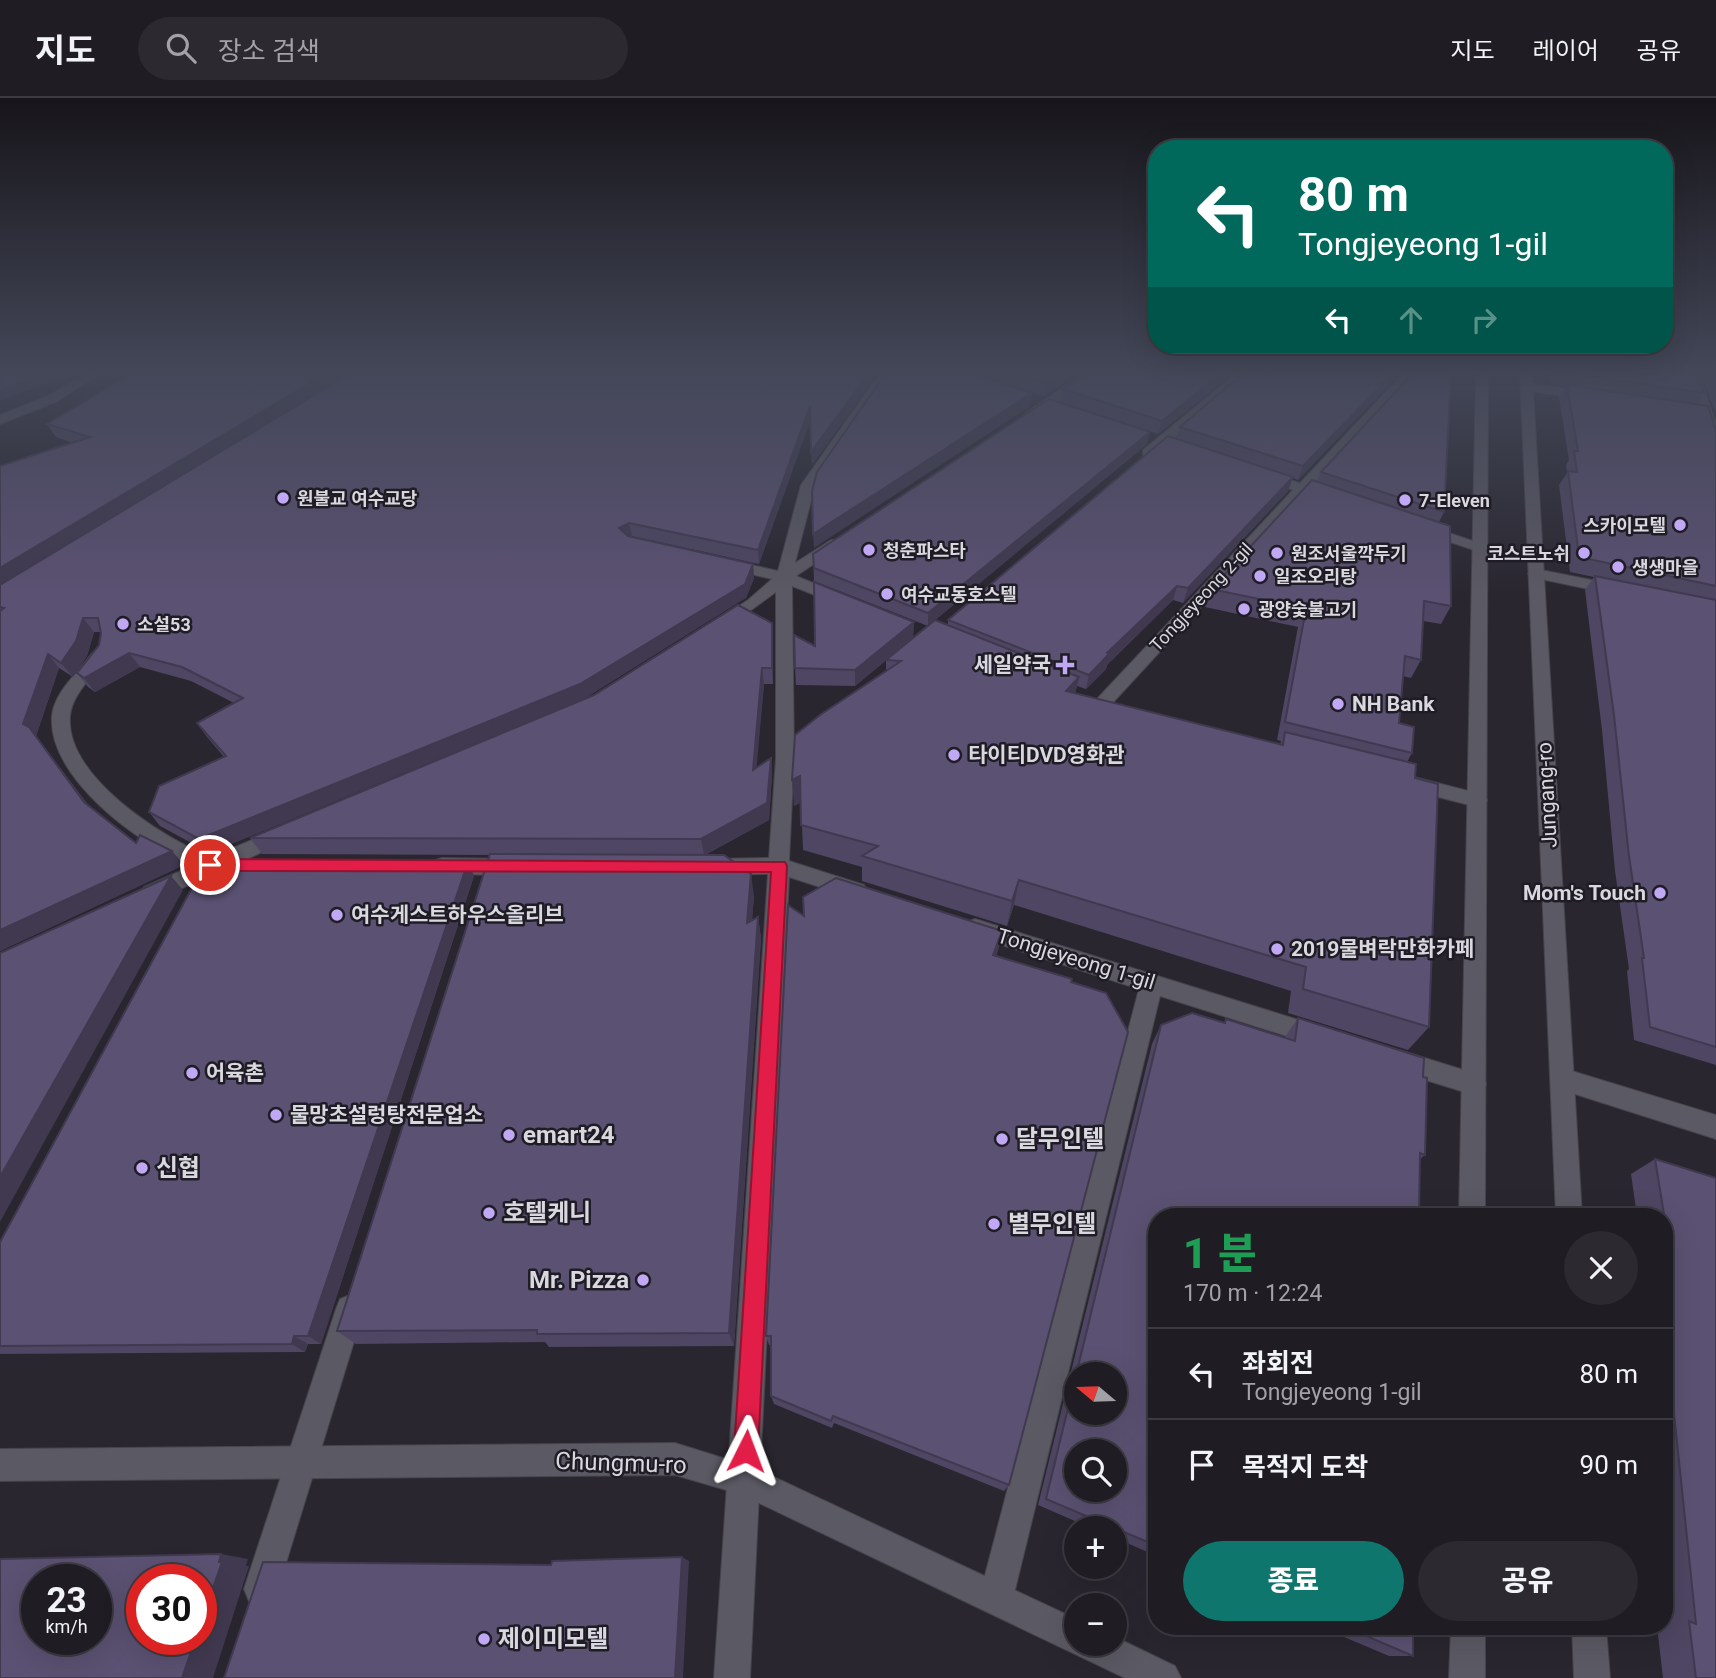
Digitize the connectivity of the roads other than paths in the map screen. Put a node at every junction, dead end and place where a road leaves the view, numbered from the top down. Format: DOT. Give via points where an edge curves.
graph roads {
  1 [pos="835,447"];
  2 [pos="1156,447"];
  3 [pos="1341,447"];
  4 [pos="1481,447"];
  5 [pos="1529,447"];
  6 [pos="1141,460"];
  7 [pos="1251,472"];
  8 [pos="1302,489"];
  9 [pos="1340,501"];
  10 [pos="1404,522"];
  11 [pos="853,532"];
  12 [pos="1480,548"];
  13 [pos="706,560"];
  14 [pos="1536,574"];
  15 [pos="784,577"];
  16 [pos="1639,594"];
  17 [pos="857,606"];
  18 [pos="711,631"];
  19 [pos="101,638"];
  20 [pos="1128,712"];
  21 [pos="806,741"];
  22 [pos="785,758"];
  23 [pos="1396,780"];
  24 [pos="1477,800"];
  25 [pos="299,827"];
  26 [pos="210,865"];
  27 [pos="266,865"];
  28 [pos="420,866"];
  29 [pos="779,866"];
  30 [pos="490,867"];
  31 [pos="531,867"];
  32 [pos="697,867"];
  33 [pos="481,893"];
  34 [pos="873,896"];
  35 [pos="136,900"];
  36 [pos="191,901"];
  37 [pos="953,921"];
  38 [pos="1152,984"];
  39 [pos="1345,1044"];
  40 [pos="1384,1056"];
  41 [pos="1562,1079"];
  42 [pos="1474,1084"];
  43 [pos="1716,1127"];
  44 [pos="1472,1208"];
  45 [pos="1569,1208"];
  46 [pos="356,1290"];
  47 [pos="301,1463"];
  48 [pos="0,1465"];
  49 [pos="744,1479"];
  50 [pos="996,1598"];
  51 [pos="253,1615"];
  52 [pos="1064,1631"];
  53 [pos="1468,1635"];
  54 [pos="1590,1635"];
  55 [pos="1117,1656"];
  56 [pos="732,1678"];
  57 [pos="1163,1678"];
  58 [pos="1467,1678"];
  59 [pos="1592,1678"];
  1 -- 15 [label="street" via="808,485"];
  2 -- 6 [label="street"];
  3 -- 8 [label="street, Tongjeyeong 2-gil"];
  4 -- 12 [label="street"];
  5 -- 14 [label="street, Jungang-ro"];
  7 -- 8 [label="street"];
  8 -- 9 [label="street"];
  8 -- 20 [label="street, Tongjeyeong 2-gil" via="1094,703"];
  10 -- 12 [label="street"];
  11 -- 15 [label="street"];
  12 -- 24 [label="street"];
  13 -- 15 [label="street"];
  14 -- 16 [label="street"];
  14 -- 41 [label="street, Jungang-ro"];
  15 -- 17 [label="street"];
  15 -- 18 [label="street"];
  15 -- 22 [label="street"];
  19 -- 26 [label="street" via="100,653 60,716 62,738 78,768 115,810 183,855"];
  21 -- 22 [label="street"];
  22 -- 29 [label="street"];
  23 -- 24 [label="street"];
  24 -- 42 [label="street"];
  25 -- 26 [label="street"];
  26 -- 27 [label="street"];
  26 -- 35 [label="street"];
  26 -- 36 [label="street"];
  28 -- 30 [label="street"];
  29 -- 32 [label="street"];
  29 -- 34 [label="street"];
  29 -- 49 [label="street"];
  30 -- 31 [label="street"];
  30 -- 33 [label="street"];
  37 -- 38 [label="street, Tongjeyeong 1-gil"];
  38 -- 39 [label="street, Tongjeyeong 1-gil"];
  38 -- 50 [label="street"];
  40 -- 42 [label="street"];
  41 -- 43 [label="street"];
  41 -- 45 [label="street, Jungang-ro"];
  42 -- 44 [label="street"];
  46 -- 47 [label="street"];
  47 -- 48 [label="street, Chungmu-ro"];
  47 -- 49 [label="street, Chungmu-ro" via="675,1459"];
  47 -- 51 [label="street"];
  49 -- 50 [label="street, Chungmu-ro"];
  49 -- 56 [label="street"];
  50 -- 52 [label="street, Chungmu-ro"];
  53 -- 58 [label="street"];
  54 -- 59 [label="street"];
  55 -- 57 [label="street"];
}
